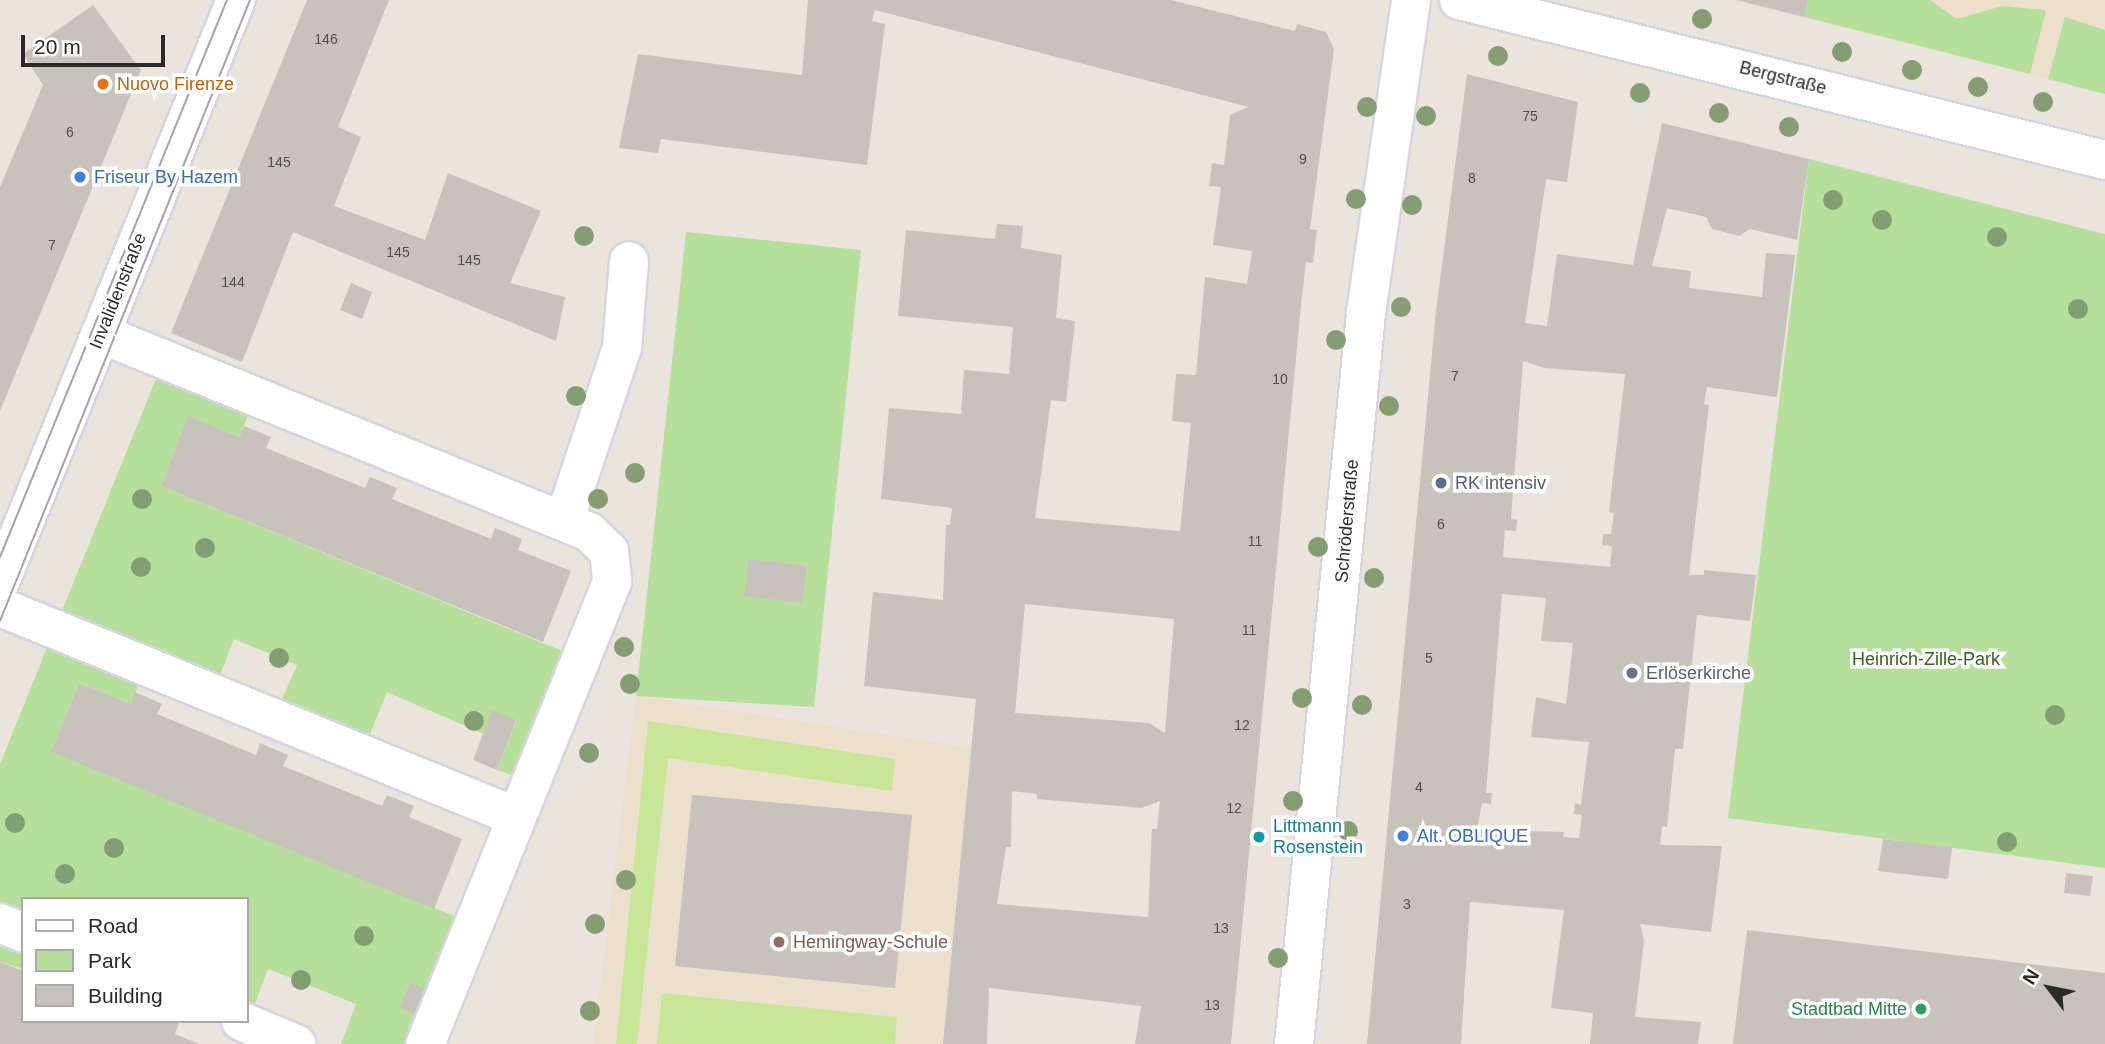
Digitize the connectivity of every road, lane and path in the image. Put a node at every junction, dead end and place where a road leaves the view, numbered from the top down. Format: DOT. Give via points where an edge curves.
graph roads {
  1 [pos="236,0"];
  2 [pos="1411,0"];
  3 [pos="1459,0"];
  4 [pos="2105,160"];
  5 [pos="629,261"];
  6 [pos="101,334"];
  7 [pos="564,521"];
  8 [pos="0,582"];
  9 [pos="0,607"];
  10 [pos="517,817"];
  11 [pos="0,923"];
  12 [pos="21,932"];
  13 [pos="246,1023"];
  14 [pos="296,1044"];
  15 [pos="425,1044"];
  16 [pos="1294,1044"];
  1 -- 6 [label="street, Invalidenstraße"];
  2 -- 16 [label="street, Schröderstraße" via="1366,313"];
  3 -- 4 [label="street, Bergstraße"];
  5 -- 7 [label="street" via="622,348"];
  6 -- 7 [label="street"];
  6 -- 8 [label="street, Invalidenstraße"];
  7 -- 10 [label="street" via="589,531 609,551 612,582"];
  9 -- 10 [label="street"];
  10 -- 15 [label="street"];
  11 -- 12 [label="street"];
  13 -- 14 [label="street"];
}
